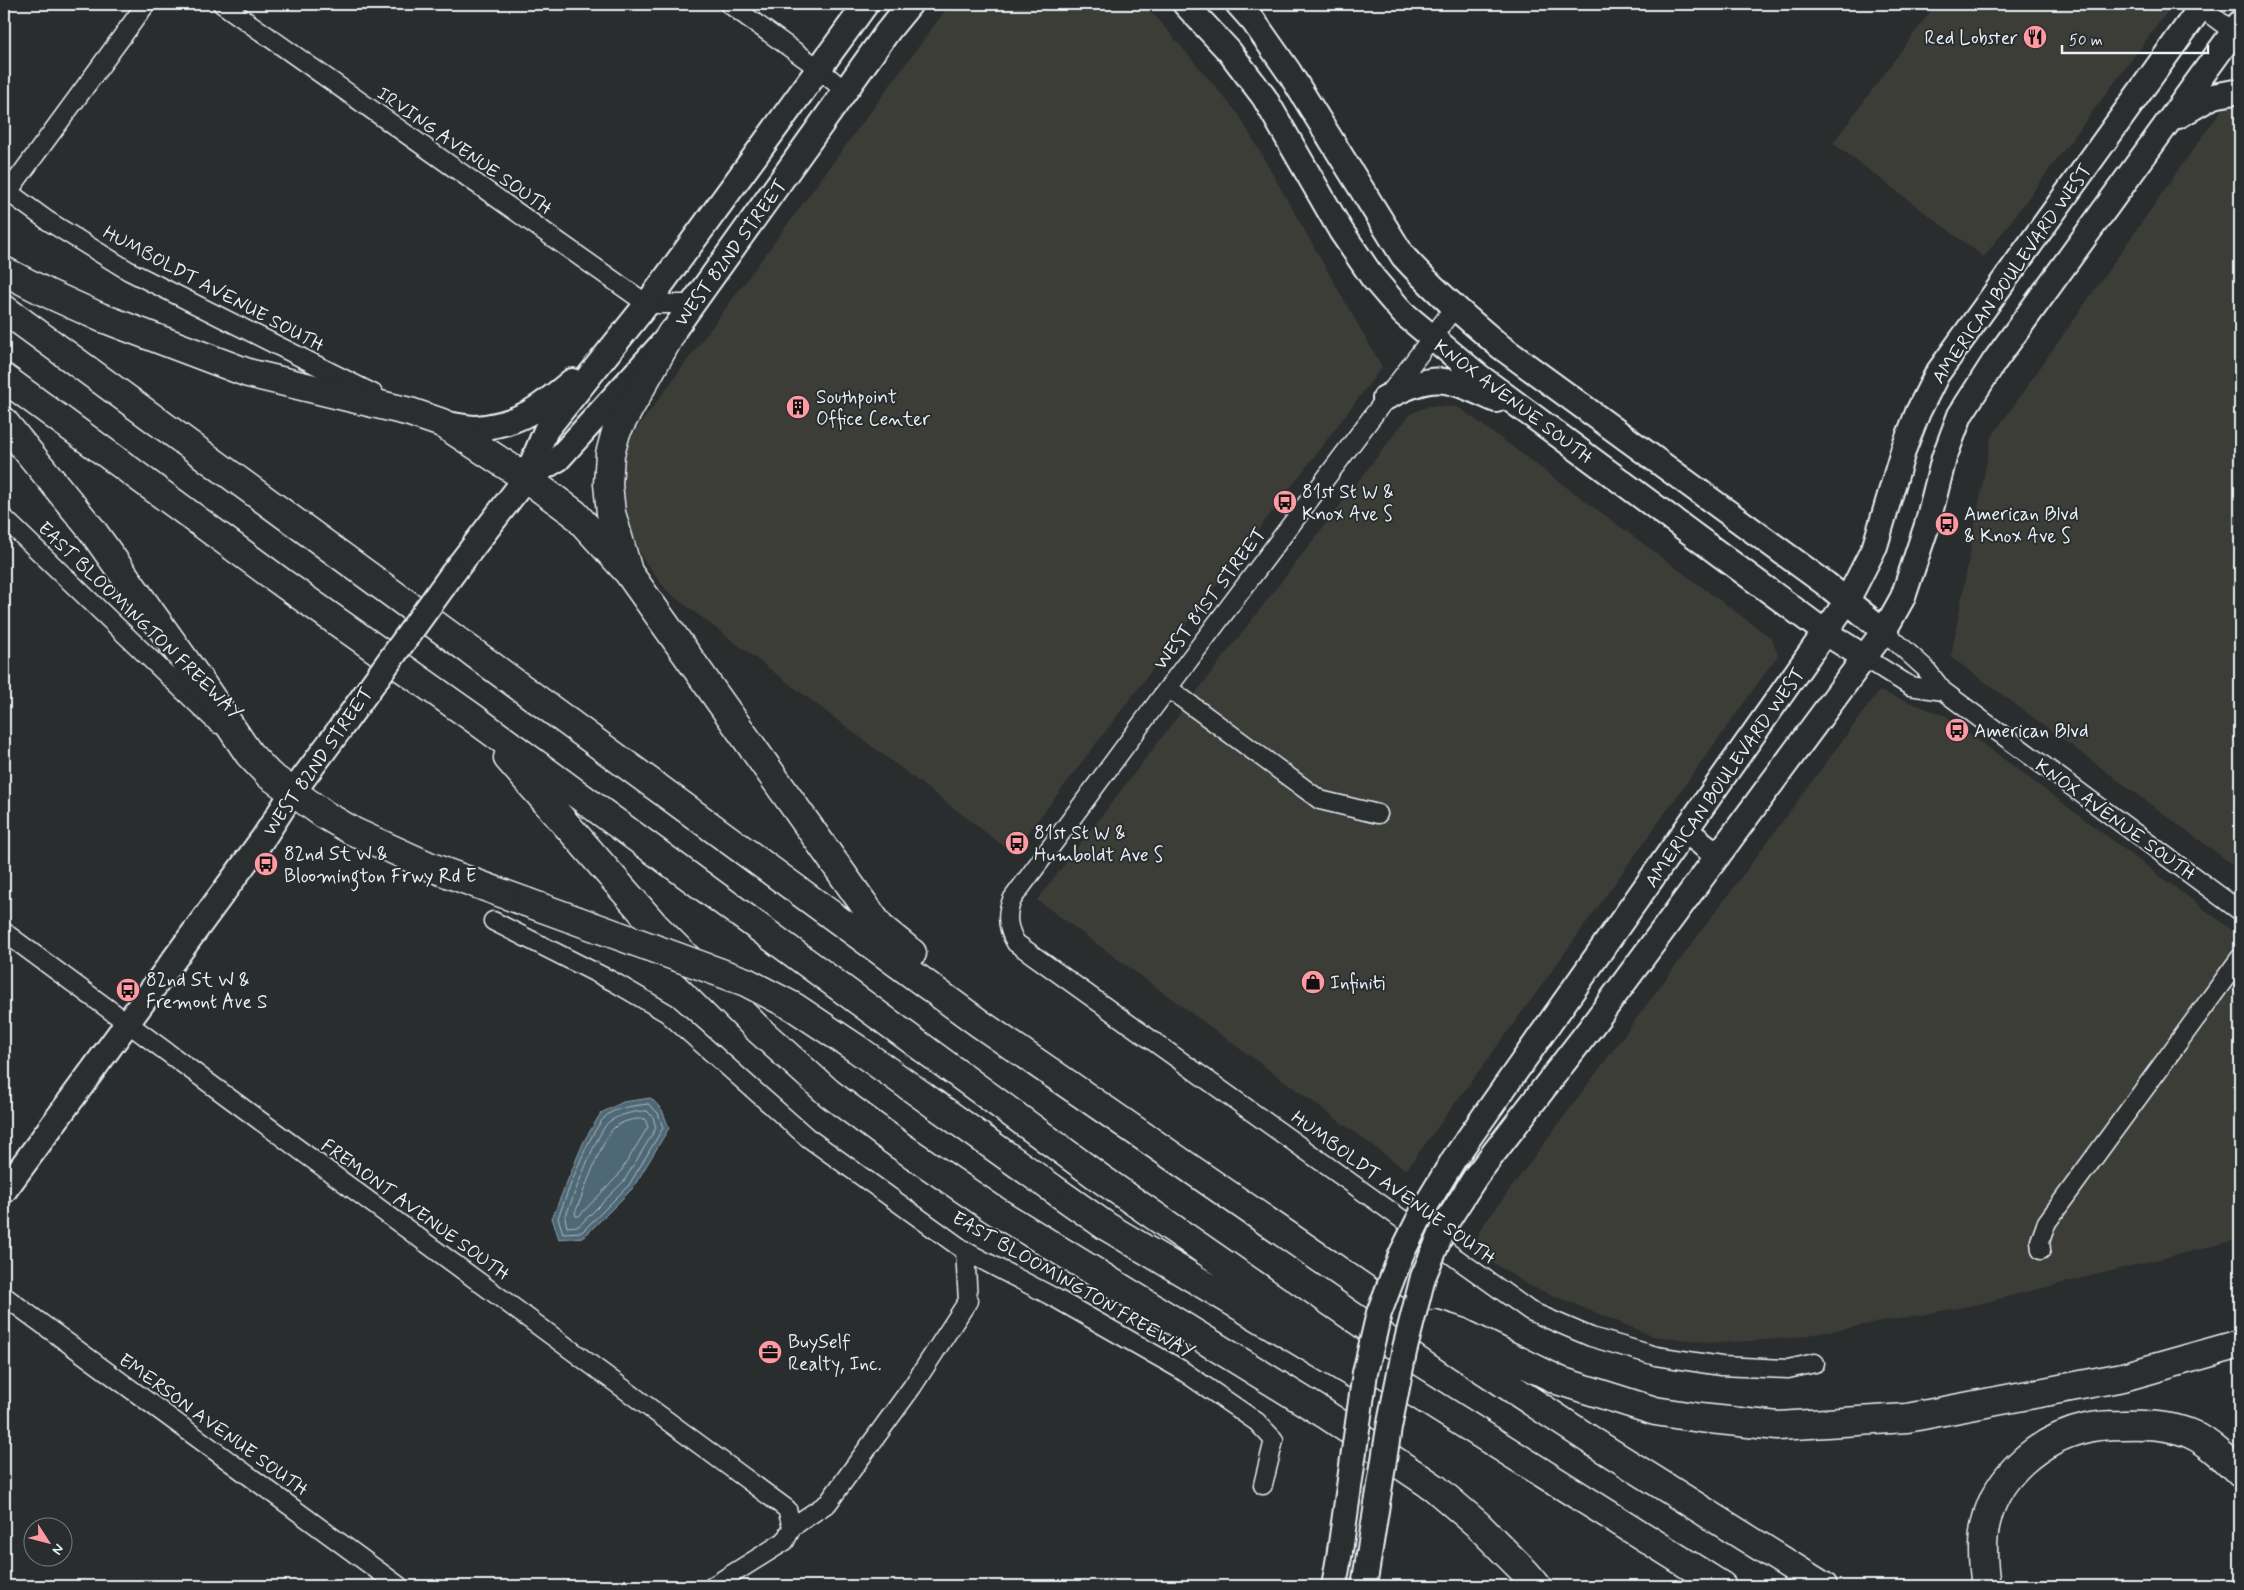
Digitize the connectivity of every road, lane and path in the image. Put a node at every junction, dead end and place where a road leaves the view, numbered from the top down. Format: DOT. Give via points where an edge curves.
graph roads {
  1 [pos="146,4"];
  2 [pos="222,4"];
  3 [pos="729,4"];
  4 [pos="866,4"];
  5 [pos="910,4"];
  6 [pos="919,4"];
  7 [pos="1185,4"];
  8 [pos="1238,4"];
  9 [pos="2200,5"];
  10 [pos="2237,28"];
  11 [pos="888,30"];
  12 [pos="818,68"];
  13 [pos="845,91"];
  14 [pos="2240,91"];
  15 [pos="2170,121"];
  16 [pos="6,191"];
  17 [pos="4,271"];
  18 [pos="647,304"];
  19 [pos="692,304"];
  20 [pos="1454,308"];
  21 [pos="4,309"];
  22 [pos="671,334"];
  23 [pos="1431,338"];
  24 [pos="617,342"];
  25 [pos="4,378"];
  26 [pos="1386,398"];
  27 [pos="410,412"];
  28 [pos="1534,417"];
  29 [pos="4,422"];
  30 [pos="442,423"];
  31 [pos="526,478"];
  32 [pos="4,518"];
  33 [pos="628,572"];
  34 [pos="1847,601"];
  35 [pos="1884,631"];
  36 [pos="1826,633"];
  37 [pos="1864,657"];
  38 [pos="1168,688"];
  39 [pos="1943,691"];
  40 [pos="472,717"];
  41 [pos="248,754"];
  42 [pos="293,792"];
  43 [pos="1378,814"];
  44 [pos="1686,831"];
  45 [pos="1718,856"];
  46 [pos="2240,911"];
  47 [pos="1008,918"];
  48 [pos="493,922"];
  49 [pos="4,932"];
  50 [pos="2240,958"];
  51 [pos="127,1024"];
  52 [pos="1130,1127"];
  53 [pos="4,1191"];
  54 [pos="2042,1250"];
  55 [pos="966,1251"];
  56 [pos="4,1296"];
  57 [pos="1400,1313"];
  58 [pos="2240,1344"];
  59 [pos="1814,1363"];
  60 [pos="1498,1445"];
  61 [pos="2240,1473"];
  62 [pos="1262,1485"];
  63 [pos="792,1527"];
  64 [pos="1532,1582"];
  65 [pos="399,1586"];
  66 [pos="713,1586"];
  67 [pos="1334,1586"];
  68 [pos="1364,1586"];
  69 [pos="1722,1586"];
  70 [pos="1822,1586"];
  71 [pos="1986,1586"];
  1 -- 16 [label="street"];
  2 -- 18 [label="street, IRVING AVENUE SOUTH"];
  3 -- 12 [label="street"];
  4 -- 12 [label="street, WEST 82ND STREET"];
  5 -- 11 [label="street, WEST 82ND STREET"];
  6 -- 11 [label="street"];
  7 -- 23 [label="street, KNOX AVENUE SOUTH" via="1229,51 1264,96 1340,231 1373,278 1403,313"];
  8 -- 20 [label="street, KNOX AVENUE SOUTH" via="1308,101 1403,256"];
  9 -- 10 [label="street"];
  9 -- 34 [label="street, AMERICAN BOULEVARD WEST" via="1937,374 1904,448 1874,546"];
  10 -- 15 [label="street, AMERICAN BOULEVARD WEST"];
  11 -- 13 [label="street, WEST 82ND STREET"];
  12 -- 13 [label="street"];
  12 -- 18 [label="street, WEST 82ND STREET"];
  13 -- 19 [label="street, WEST 82ND STREET"];
  14 -- 15 [label="street" via="2213,96"];
  15 -- 35 [label="street, AMERICAN BOULEVARD WEST" via="1994,362 1960,415 1903,597"];
  16 -- 27 [label="street, HUMBOLDT AVENUE SOUTH" via="129,271"];
  17 -- 27 [label="highway" via="100,317 248,373"];
  18 -- 19 [label="street"];
  18 -- 24 [label="street, WEST 82ND STREET"];
  19 -- 22 [label="street, WEST 82ND STREET"];
  20 -- 23 [label="street, WEST 81ST STREET"];
  20 -- 34 [label="street, KNOX AVENUE SOUTH" via="1508,352"];
  21 -- 52 [label="highway" via="979,1023"];
  22 -- 31 [label="street, WEST 82ND STREET" via="558,459"];
  22 -- 33 [label="highway" via="616,432 610,454 608,484 612,513"];
  23 -- 26 [label="street, WEST 81ST STREET"];
  23 -- 28 [label="street, KNOX AVENUE SOUTH"];
  24 -- 30 [label="street" via="528,415 475,428"];
  24 -- 31 [label="street, WEST 82ND STREET" via="546,430"];
  25 -- 40 [label="highway"];
  26 -- 28 [label="street" via="1412,384 1442,380"];
  26 -- 38 [label="street, WEST 81ST STREET"];
  27 -- 30 [label="highway"];
  28 -- 36 [label="street, KNOX AVENUE SOUTH"];
  29 -- 41 [label="highway" via="92,530"];
  30 -- 31 [label="highway"];
  31 -- 33 [label="highway" via="574,513"];
  31 -- 42 [label="street, WEST 82ND STREET, bridge"];
  32 -- 41 [label="street, EAST BLOOMINGTON FREEWAY"];
  33 -- 52 [label="highway" via="880,927"];
  34 -- 35 [label="street, KNOX AVENUE SOUTH"];
  34 -- 36 [label="street, AMERICAN BOULEVARD WEST"];
  35 -- 37 [label="street, AMERICAN BOULEVARD WEST"];
  35 -- 39 [label="street, KNOX AVENUE SOUTH" via="1924,668"];
  36 -- 37 [label="street, KNOX AVENUE SOUTH"];
  36 -- 44 [label="street, AMERICAN BOULEVARD WEST"];
  37 -- 39 [label="street, KNOX AVENUE SOUTH" via="1910,686"];
  37 -- 45 [label="street, AMERICAN BOULEVARD WEST"];
  38 -- 43 [label="street" via="1320,800"];
  38 -- 47 [label="street, WEST 81ST STREET" via="1013,898"];
  39 -- 46 [label="street, KNOX AVENUE SOUTH"];
  40 -- 60 [label="highway" via="1100,1178 1363,1360"];
  40 -- 64 [label="highway" via="656,927 760,1031 830,1093 990,1208 1324,1414 1434,1488 1477,1524"];
  41 -- 42 [label="highway"];
  42 -- 51 [label="street, WEST 82ND STREET"];
  42 -- 60 [label="highway, bridge" via="354,832 431,867 746,982 794,1007 1106,1226 1377,1388"];
  44 -- 45 [label="street"];
  44 -- 67 [label="street, AMERICAN BOULEVARD WEST, bridge" via="1454,1159 1401,1255 1379,1313 1365,1373"];
  45 -- 68 [label="street, AMERICAN BOULEVARD WEST, bridge" via="1476,1176 1446,1223 1423,1277 1404,1352"];
  47 -- 59 [label="street, HUMBOLDT AVENUE SOUTH" via="1009,931 1016,943 1530,1311 1591,1337 1656,1356 1721,1366 1788,1369"];
  48 -- 55 [label="street, EAST BLOOMINGTON FREEWAY" via="614,982 667,1013 806,1137"];
  49 -- 51 [label="street, FREMONT AVENUE SOUTH"];
  50 -- 54 [label="street" via="2047,1222 2040,1241"];
  51 -- 53 [label="street, WEST 82ND STREET"];
  51 -- 63 [label="street, FREMONT AVENUE SOUTH" via="787,1509"];
  52 -- 57 [label="highway"];
  55 -- 62 [label="street, EAST BLOOMINGTON FREEWAY" via="1180,1369 1257,1422 1274,1440"];
  55 -- 63 [label="street" via="968,1301 912,1387 828,1503"];
  56 -- 65 [label="street, EMERSON AVENUE SOUTH"];
  57 -- 58 [label="highway" via="1460,1332 1560,1381 1655,1410 1778,1426 1907,1418 2123,1377"];
  57 -- 70 [label="highway" via="1595,1443"];
  60 -- 69 [label="highway"];
  61 -- 71 [label="highway" via="2193,1435 2162,1427 2138,1424 2087,1428 2053,1441 2032,1452 1998,1490 1986,1522 1983,1554"];
  63 -- 66 [label="street" via="785,1541"];
}
